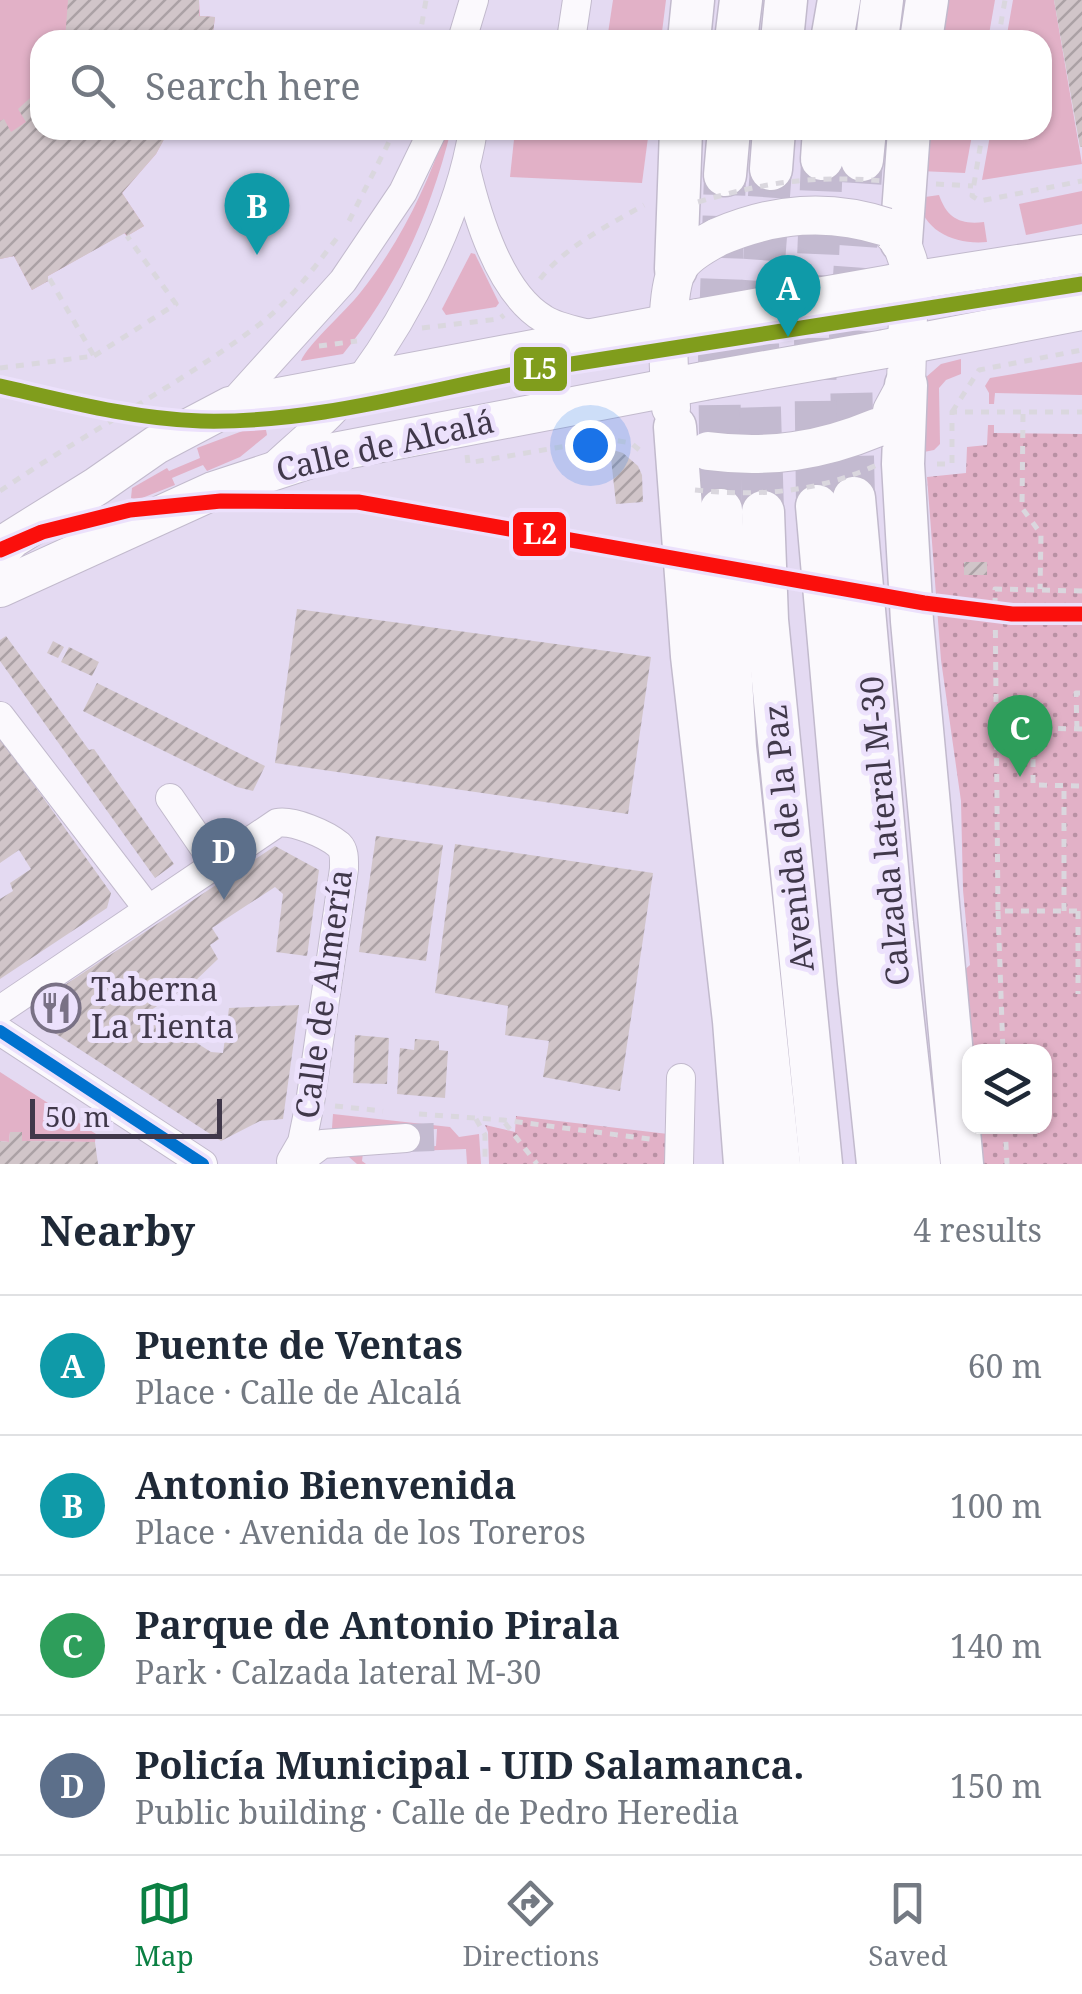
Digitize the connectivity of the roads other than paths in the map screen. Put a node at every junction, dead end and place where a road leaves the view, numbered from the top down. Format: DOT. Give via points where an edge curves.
graph roads {
  1 [pos="577,0"];
  2 [pos="693,0"];
  3 [pos="742,0"];
  4 [pos="786,0"];
  5 [pos="838,0"];
  6 [pos="882,0"];
  7 [pos="926,0"];
  8 [pos="474,1"];
  9 [pos="465,30"];
  10 [pos="477,30"];
  11 [pos="572,30"];
  12 [pos="691,30"];
  13 [pos="738,30"];
  14 [pos="783,30"];
  15 [pos="834,30"];
  16 [pos="878,30"];
  17 [pos="922,30"];
  18 [pos="428,140"];
  19 [pos="471,140"];
  20 [pos="684,140"];
  21 [pos="724,140"];
  22 [pos="907,140"];
  23 [pos="466,167"];
  24 [pos="700,193"];
  25 [pos="1082,254"];
  26 [pos="897,258"];
  27 [pos="676,269"];
  28 [pos="1082,311"];
  29 [pos="684,321"];
  30 [pos="597,337"];
  31 [pos="899,359"];
  32 [pos="358,382"];
  33 [pos="230,406"];
  34 [pos="681,421"];
  35 [pos="886,452"];
  36 [pos="268,472"];
  37 [pos="708,500"];
  38 [pos="836,502"];
  39 [pos="763,512"];
  40 [pos="0,551"];
  41 [pos="0,588"];
  42 [pos="0,716"];
  43 [pos="170,798"];
  44 [pos="216,866"];
  45 [pos="148,909"];
  46 [pos="0,1010"];
  47 [pos="0,1031"];
  48 [pos="681,1078"];
  49 [pos="407,1126"];
  50 [pos="290,1163"];
  51 [pos="203,1164"];
  52 [pos="679,1164"];
  53 [pos="745,1164"];
  54 [pos="779,1164"];
  55 [pos="821,1164"];
  56 [pos="878,1164"];
  57 [pos="919,1164"];
  58 [pos="962,1164"];
  1 -- 11 [label="street"];
  2 -- 12 [label="highway"];
  3 -- 13 [label="highway"];
  4 -- 14 [label="highway"];
  5 -- 15 [label="highway"];
  6 -- 16 [label="highway"];
  7 -- 17 [label="highway"];
  8 -- 9 [label="street"];
  8 -- 10 [label="street"];
  18 -- 33 [label="street" via="403,192 343,282"];
  19 -- 23 [label="street"];
  20 -- 24 [label="highway"];
  21 -- 24 [label="highway"];
  22 -- 26 [label="highway"];
  23 -- 30 [label="street" via="492,251 523,300 544,320"];
  23 -- 32 [label="street" via="444,230"];
  24 -- 27 [label="highway"];
  25 -- 26 [label="main road, Calle de Alcalá"];
  26 -- 27 [label="main road, Calle de Alcalá, bridge" via="860,218 788,216 718,237"];
  26 -- 29 [label="main road, Calle de Alcalá, bridge"];
  26 -- 31 [label="main road"];
  27 -- 29 [label="main road"];
  28 -- 31 [label="main road, Calle de Alcalá"];
  29 -- 30 [label="main road, Calle de Alcalá"];
  29 -- 34 [label="main road"];
  30 -- 32 [label="main road, Calle de Alcalá"];
  31 -- 34 [label="main road, Calle de Alcalá, bridge"];
  31 -- 35 [label="highway"];
  32 -- 33 [label="main road, Calle de Alcalá"];
  32 -- 36 [label="street"];
  33 -- 40 [label="main road, Calle de Alcalá" via="156,444"];
  34 -- 35 [label="main road, Calle de Alcalá, bridge" via="770,455"];
  34 -- 36 [label="main road, Calle de Alcalá" via="344,450"];
  34 -- 53 [label="highway" via="694,673"];
  35 -- 58 [label="highway" via="912,622"];
  36 -- 41 [label="main road, Calle de Alcalá"];
  37 -- 54 [label="highway"];
  38 -- 56 [label="highway, Avenida de la Paz" via="859,983"];
  38 -- 57 [label="highway, Calzada lateral M-30"];
  39 -- 55 [label="highway, Avenida de la Paz" via="771,659"];
  42 -- 45 [label="street"];
  43 -- 44 [label="street"];
  44 -- 45 [label="street"];
  44 -- 50 [label="street, Calle de Almería" via="291,820 340,846 344,855 310,1103"];
  45 -- 46 [label="street"];
  47 -- 51 [label="street"];
  48 -- 52 [label="street"];
  49 -- 50 [label="street" via="322,1144"];
}
